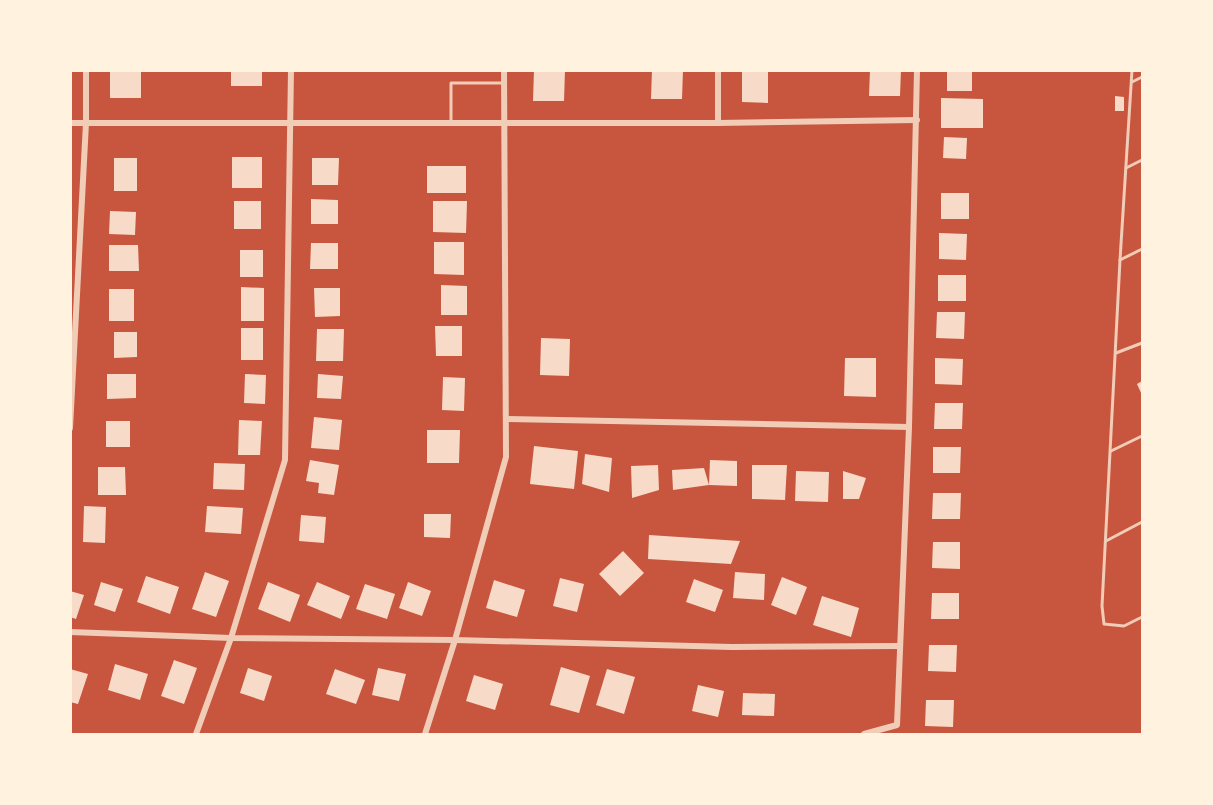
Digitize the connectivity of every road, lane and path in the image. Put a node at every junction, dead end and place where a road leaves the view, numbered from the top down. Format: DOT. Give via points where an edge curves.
graph roads {
  1 [pos="86,70"];
  2 [pos="291,70"];
  3 [pos="504,70"];
  4 [pos="718,70"];
  5 [pos="917,70"];
  6 [pos="1132,70"];
  7 [pos="1143,77"];
  8 [pos="1132,82"];
  9 [pos="505,83"];
  10 [pos="916,120"];
  11 [pos="70,123"];
  12 [pos="86,123"];
  13 [pos="291,123"];
  14 [pos="451,123"];
  15 [pos="505,123"];
  16 [pos="718,123"];
  17 [pos="1143,160"];
  18 [pos="1126,168"];
  19 [pos="1143,249"];
  20 [pos="1120,260"];
  21 [pos="1143,343"];
  22 [pos="1116,354"];
  23 [pos="506,419"];
  24 [pos="909,427"];
  25 [pos="70,428"];
  26 [pos="1143,436"];
  27 [pos="1111,451"];
  28 [pos="1143,522"];
  29 [pos="1106,541"];
  30 [pos="1143,617"];
  31 [pos="70,632"];
  32 [pos="231,638"];
  33 [pos="455,640"];
  34 [pos="900,646"];
  35 [pos="196,735"];
  36 [pos="425,735"];
  37 [pos="864,735"];
  1 -- 12 [label="street"];
  2 -- 13 [label="street"];
  3 -- 9 [label="street"];
  4 -- 16 [label="street"];
  5 -- 10 [label="street"];
  6 -- 8 [label="lane"];
  7 -- 8 [label="lane"];
  8 -- 18 [label="lane"];
  9 -- 14 [label="lane" via="451,83"];
  9 -- 15 [label="street"];
  10 -- 16 [label="street"];
  10 -- 24 [label="street"];
  11 -- 12 [label="street"];
  12 -- 13 [label="street"];
  12 -- 25 [label="street"];
  13 -- 14 [label="street"];
  13 -- 32 [label="street" via="285,460"];
  14 -- 15 [label="street"];
  15 -- 16 [label="street"];
  15 -- 23 [label="street"];
  17 -- 18 [label="lane"];
  18 -- 20 [label="lane"];
  19 -- 20 [label="lane"];
  20 -- 22 [label="lane"];
  21 -- 22 [label="lane"];
  22 -- 27 [label="lane"];
  23 -- 24 [label="street"];
  23 -- 33 [label="street" via="506,457"];
  24 -- 34 [label="street"];
  26 -- 27 [label="lane"];
  27 -- 29 [label="lane"];
  28 -- 29 [label="lane"];
  29 -- 30 [label="lane" via="1104,624 1124,626"];
  31 -- 32 [label="street"];
  32 -- 33 [label="street"];
  32 -- 35 [label="street"];
  33 -- 34 [label="street" via="732,647"];
  33 -- 36 [label="street"];
  34 -- 37 [label="street" via="897,725"];
}
